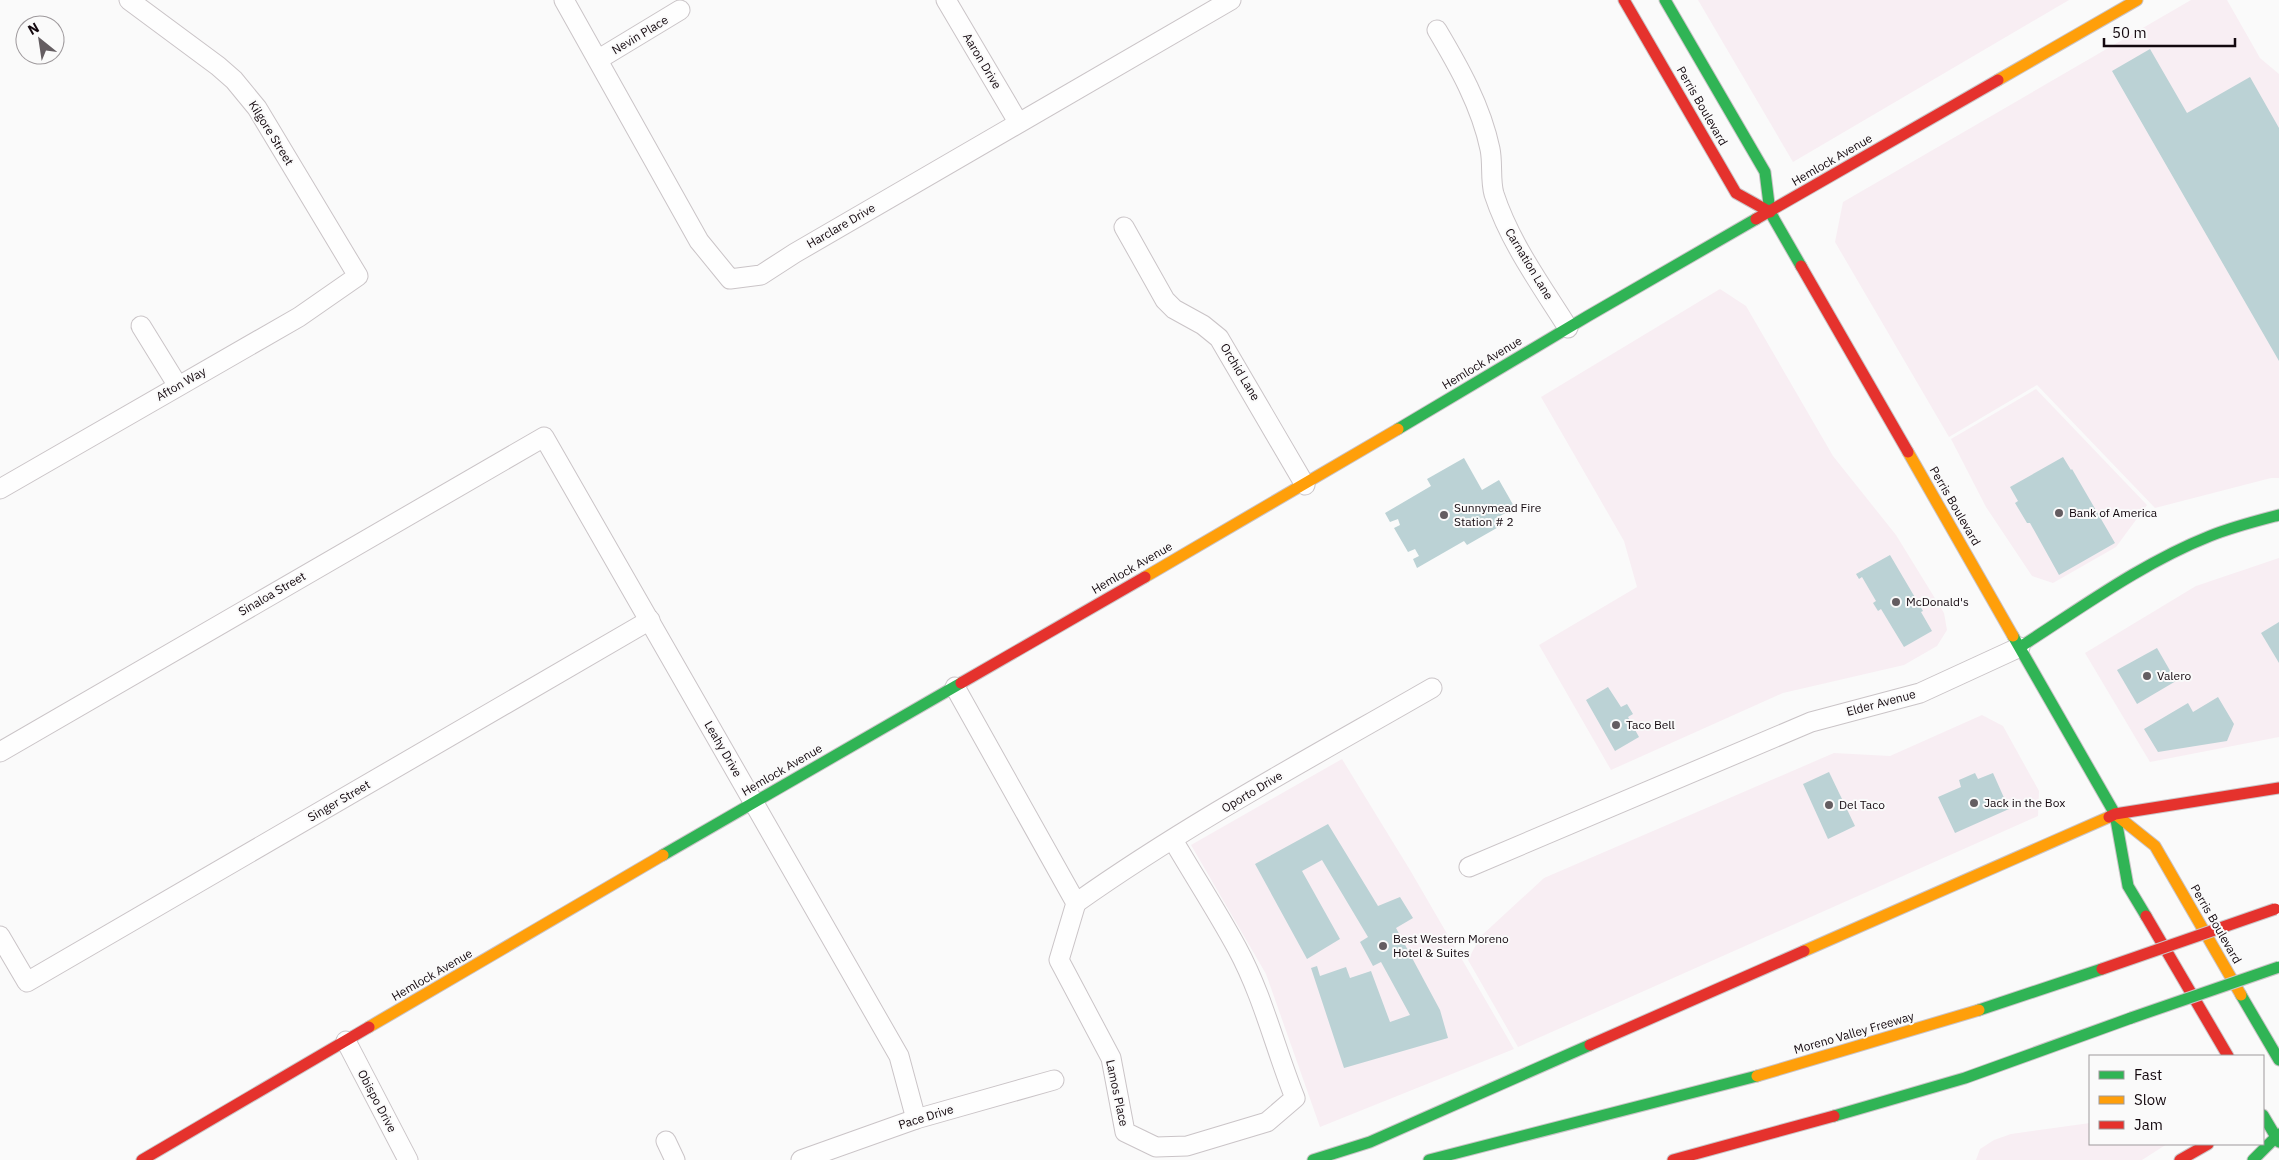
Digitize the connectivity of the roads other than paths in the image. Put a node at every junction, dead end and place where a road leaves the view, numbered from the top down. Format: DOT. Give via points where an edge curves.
graph roads {
  1 [pos="129,0"];
  2 [pos="564,0"];
  3 [pos="946,0"];
  4 [pos="1231,0"];
  5 [pos="1624,0"];
  6 [pos="1665,0"];
  7 [pos="2137,0"];
  8 [pos="1204,7"];
  9 [pos="680,10"];
  10 [pos="1437,30"];
  11 [pos="599,59"];
  12 [pos="1018,122"];
  13 [pos="1770,212"];
  14 [pos="1124,227"];
  15 [pos="358,276"];
  16 [pos="141,326"];
  17 [pos="1568,328"];
  18 [pos="178,386"];
  19 [pos="544,437"];
  20 [pos="1304,485"];
  21 [pos="0,489"];
  22 [pos="2279,515"];
  23 [pos="650,620"];
  24 [pos="2020,647"];
  25 [pos="955,687"];
  26 [pos="1432,688"];
  27 [pos="0,752"];
  28 [pos="2279,788"];
  29 [pos="753,802"];
  30 [pos="2115,814"];
  31 [pos="1172,840"];
  32 [pos="1469,867"];
  33 [pos="1076,903"];
  34 [pos="2277,909"];
  35 [pos="0,936"];
  36 [pos="2279,967"];
  37 [pos="346,1041"];
  38 [pos="2227,1055"];
  39 [pos="2279,1060"];
  40 [pos="1054,1080"];
  41 [pos="2279,1115"];
  42 [pos="2264,1118"];
  43 [pos="916,1119"];
  44 [pos="2278,1138"];
  45 [pos="666,1141"];
  46 [pos="2206,1145"];
  47 [pos="142,1160"];
  48 [pos="408,1160"];
  49 [pos="674,1160"];
  50 [pos="800,1160"];
  51 [pos="1313,1160"];
  52 [pos="1429,1160"];
  53 [pos="1673,1160"];
  54 [pos="2180,1160"];
  55 [pos="2253,1160"];
  1 -- 15 [label="street, Kilgore Street" via="234,80 257,108"];
  2 -- 11 [label="street, Harclare Drive"];
  3 -- 12 [label="street, Aaron Drive"];
  4 -- 8 [label="street, Harclare Drive"];
  5 -- 13 [label="main road, Perris Boulevard" via="1736,193"];
  6 -- 13 [label="main road, Perris Boulevard" via="1765,172"];
  7 -- 13 [label="main road, Hemlock Avenue"];
  8 -- 12 [label="street, Harclare Drive"];
  9 -- 11 [label="street, Nevin Place"];
  10 -- 17 [label="street, Carnation Lane" via="1474,98 1490,148 1493,192 1507,228"];
  11 -- 12 [label="street, Harclare Drive" via="699,240 730,279 761,275"];
  13 -- 17 [label="main road, Hemlock Avenue"];
  13 -- 24 [label="main road, Perris Boulevard"];
  14 -- 20 [label="street, Orchid Lane" via="1165,300 1219,338"];
  15 -- 18 [label="street, Afton Way" via="299,317"];
  16 -- 18 [label="street"];
  17 -- 20 [label="main road, Hemlock Avenue"];
  18 -- 21 [label="street, Afton Way"];
  19 -- 23 [label="street, Leahy Drive"];
  19 -- 27 [label="street, Sinaloa Street"];
  20 -- 25 [label="main road, Hemlock Avenue"];
  22 -- 24 [label="main road, Elder Avenue" via="2258,519 2188,545 2131,576"];
  23 -- 29 [label="street, Leahy Drive"];
  23 -- 35 [label="street, Singer Street" via="27,982"];
  24 -- 30 [label="main road, Perris Boulevard"];
  24 -- 32 [label="street, Elder Avenue" via="1920,693 1811,722"];
  25 -- 29 [label="main road, Hemlock Avenue"];
  25 -- 33 [label="street"];
  26 -- 31 [label="street, Oporto Drive"];
  28 -- 30 [label="main road"];
  29 -- 37 [label="main road, Hemlock Avenue"];
  29 -- 43 [label="street, Leahy Drive" via="899,1056"];
  30 -- 38 [label="main road, Perris Boulevard" via="2128,886"];
  30 -- 39 [label="main road, Perris Boulevard" via="2155,846"];
  30 -- 51 [label="main road" via="1370,1142"];
  31 -- 33 [label="street, Oporto Drive"];
  31 -- 33 [label="street, Lamos Place" via="1238,949 1271,1024 1295,1098 1268,1122 1187,1146 1156,1147 1125,1132 1111,1058 1059,960"];
  34 -- 52 [label="main road, Moreno Valley Freeway, bridge" via="1947,1020 1738,1081"];
  36 -- 53 [label="main road, bridge" via="1964,1078 1754,1140"];
  37 -- 47 [label="main road, Hemlock Avenue"];
  37 -- 48 [label="street, Obispo Drive"];
  40 -- 43 [label="street, Pace Drive"];
  41 -- 42 [label="main road"];
  42 -- 44 [label="main road"];
  43 -- 50 [label="street, Pace Drive"];
  44 -- 55 [label="main road"];
  45 -- 49 [label="street"];
  46 -- 54 [label="main road"];
}
